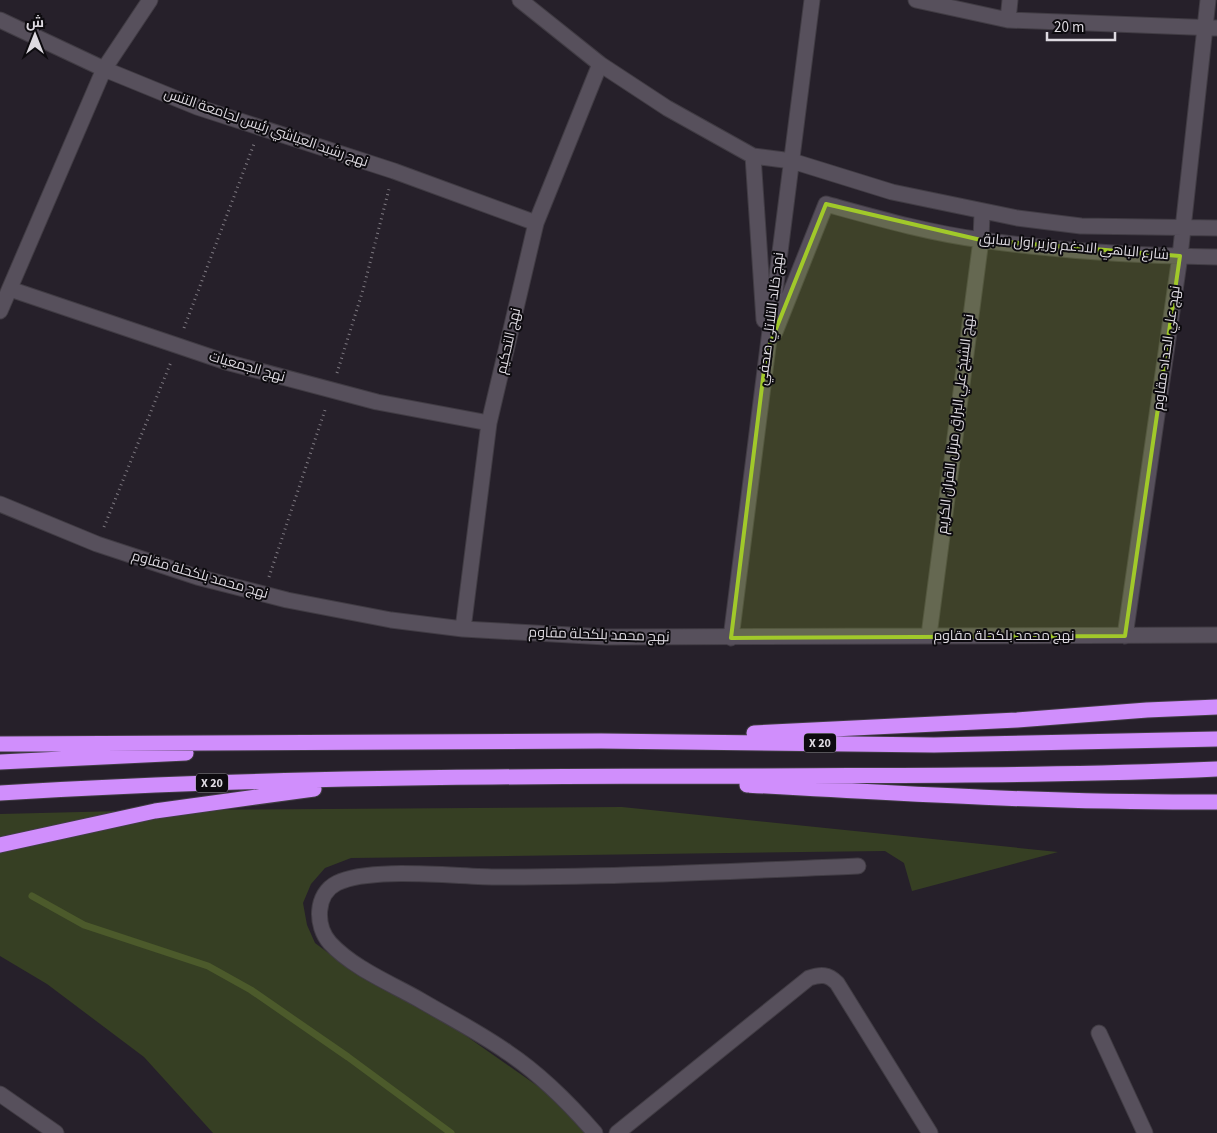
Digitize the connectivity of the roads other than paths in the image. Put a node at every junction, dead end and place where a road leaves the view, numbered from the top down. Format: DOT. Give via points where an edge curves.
graph roads {
  1 [pos="150,0"];
  2 [pos="520,0"];
  3 [pos="812,0"];
  4 [pos="916,0"];
  5 [pos="1010,0"];
  6 [pos="1208,0"];
  7 [pos="0,20"];
  8 [pos="1008,20"];
  9 [pos="1211,28"];
  10 [pos="600,64"];
  11 [pos="104,69"];
  12 [pos="753,156"];
  13 [pos="792,161"];
  14 [pos="982,213"];
  15 [pos="536,223"];
  16 [pos="1183,227"];
  17 [pos="1217,228"];
  18 [pos="981,240"];
  19 [pos="1180,256"];
  20 [pos="1217,257"];
  21 [pos="10,289"];
  22 [pos="0,311"];
  23 [pos="766,354"];
  24 [pos="489,423"];
  25 [pos="0,504"];
  26 [pos="463,629"];
  27 [pos="929,635"];
  28 [pos="1217,635"];
  29 [pos="1125,636"];
  30 [pos="731,638"];
  31 [pos="1217,707"];
  32 [pos="1217,739"];
  33 [pos="601,741"];
  34 [pos="422,742"];
  35 [pos="0,744"];
  36 [pos="0,762"];
  37 [pos="1217,769"];
  38 [pos="598,776"];
  39 [pos="424,777"];
  40 [pos="0,793"];
  41 [pos="1217,802"];
  42 [pos="0,845"];
  43 [pos="858,866"];
  44 [pos="1099,1033"];
  45 [pos="0,1094"];
  46 [pos="56,1133"];
  47 [pos="595,1133"];
  48 [pos="617,1133"];
  49 [pos="930,1133"];
  50 [pos="1145,1133"];
  1 -- 11 [label="street"];
  2 -- 10 [label="street"];
  3 -- 13 [label="street, نهج خالد التلاتلي صحفي"];
  4 -- 8 [label="street"];
  5 -- 8 [label="street"];
  6 -- 9 [label="street, نهج علي الحداد مقاوم"];
  7 -- 11 [label="street, نهج رشيد العياشي رئيس لجامعة التنس"];
  8 -- 9 [label="street"];
  9 -- 16 [label="street, نهج علي الحداد مقاوم"];
  10 -- 12 [label="street" via="667,108"];
  10 -- 15 [label="street, نهج التحكيم"];
  11 -- 15 [label="street, نهج رشيد العياشي رئيس لجامعة التنس" via="197,107 394,171"];
  11 -- 21 [label="street"];
  12 -- 13 [label="street, شارع الباهي الادغم وزير اول سابق"];
  12 -- 23 [label="street"];
  13 -- 14 [label="street, شارع الباهي الادغم وزير اول سابق" via="892,192"];
  13 -- 23 [label="street, نهج خالد التلاتلي صحفي"];
  14 -- 16 [label="street, شارع الباهي الادغم وزير اول سابق" via="1081,226"];
  14 -- 18 [label="street, نهج الشيخ علي البراق مرتل القران الكريم"];
  15 -- 24 [label="street, نهج التحكيم"];
  16 -- 17 [label="street, شارع الباهي الادغم وزير اول سابق"];
  16 -- 19 [label="street, نهج علي الحداد مقاوم"];
  18 -- 19 [label="street, شارع الباهي الادغم وزير اول سابق" via="1106,253"];
  18 -- 23 [label="street, شارع الباهي الادغم وزير اول سابق" via="826,204"];
  18 -- 27 [label="street, نهج الشيخ علي البراق مرتل القران الكريم"];
  19 -- 20 [label="street, شارع الباهي الادغم وزير اول سابق"];
  19 -- 29 [label="street, نهج علي الحداد مقاوم"];
  21 -- 22 [label="street"];
  21 -- 24 [label="street, نهج الجمعيات" via="226,362 377,402"];
  23 -- 30 [label="street, نهج خالد التلاتلي صحفي"];
  24 -- 26 [label="street, نهج التحكيم"];
  25 -- 26 [label="street, نهج محمد بلكحلة مقاوم" via="97,544 197,577 391,620"];
  26 -- 30 [label="street, نهج محمد بلكحلة مقاوم" via="606,637"];
  27 -- 29 [label="street, نهج محمد بلكحلة مقاوم"];
  27 -- 30 [label="street, نهج محمد بلكحلة مقاوم"];
  28 -- 29 [label="street, نهج محمد بلكحلة مقاوم"];
  31 -- 33 [label="highway"];
  32 -- 33 [label="highway, X 20" via="934,745"];
  33 -- 34 [label="highway, X 20"];
  34 -- 35 [label="highway, X 20"];
  34 -- 36 [label="highway, X 20"];
  37 -- 38 [label="highway, X 20" via="1025,775"];
  38 -- 39 [label="highway, X 20"];
  38 -- 41 [label="highway" via="940,796"];
  39 -- 40 [label="highway, X 20" via="114,786"];
  39 -- 42 [label="highway" via="155,811"];
  43 -- 47 [label="street" via="597,876 376,874 335,884 326,893 319,911 321,926 329,942 356,964 507,1051 563,1098"];
  44 -- 50 [label="street"];
  45 -- 46 [label="street"];
  48 -- 49 [label="street" via="809,978 824,975 837,983"];
}
